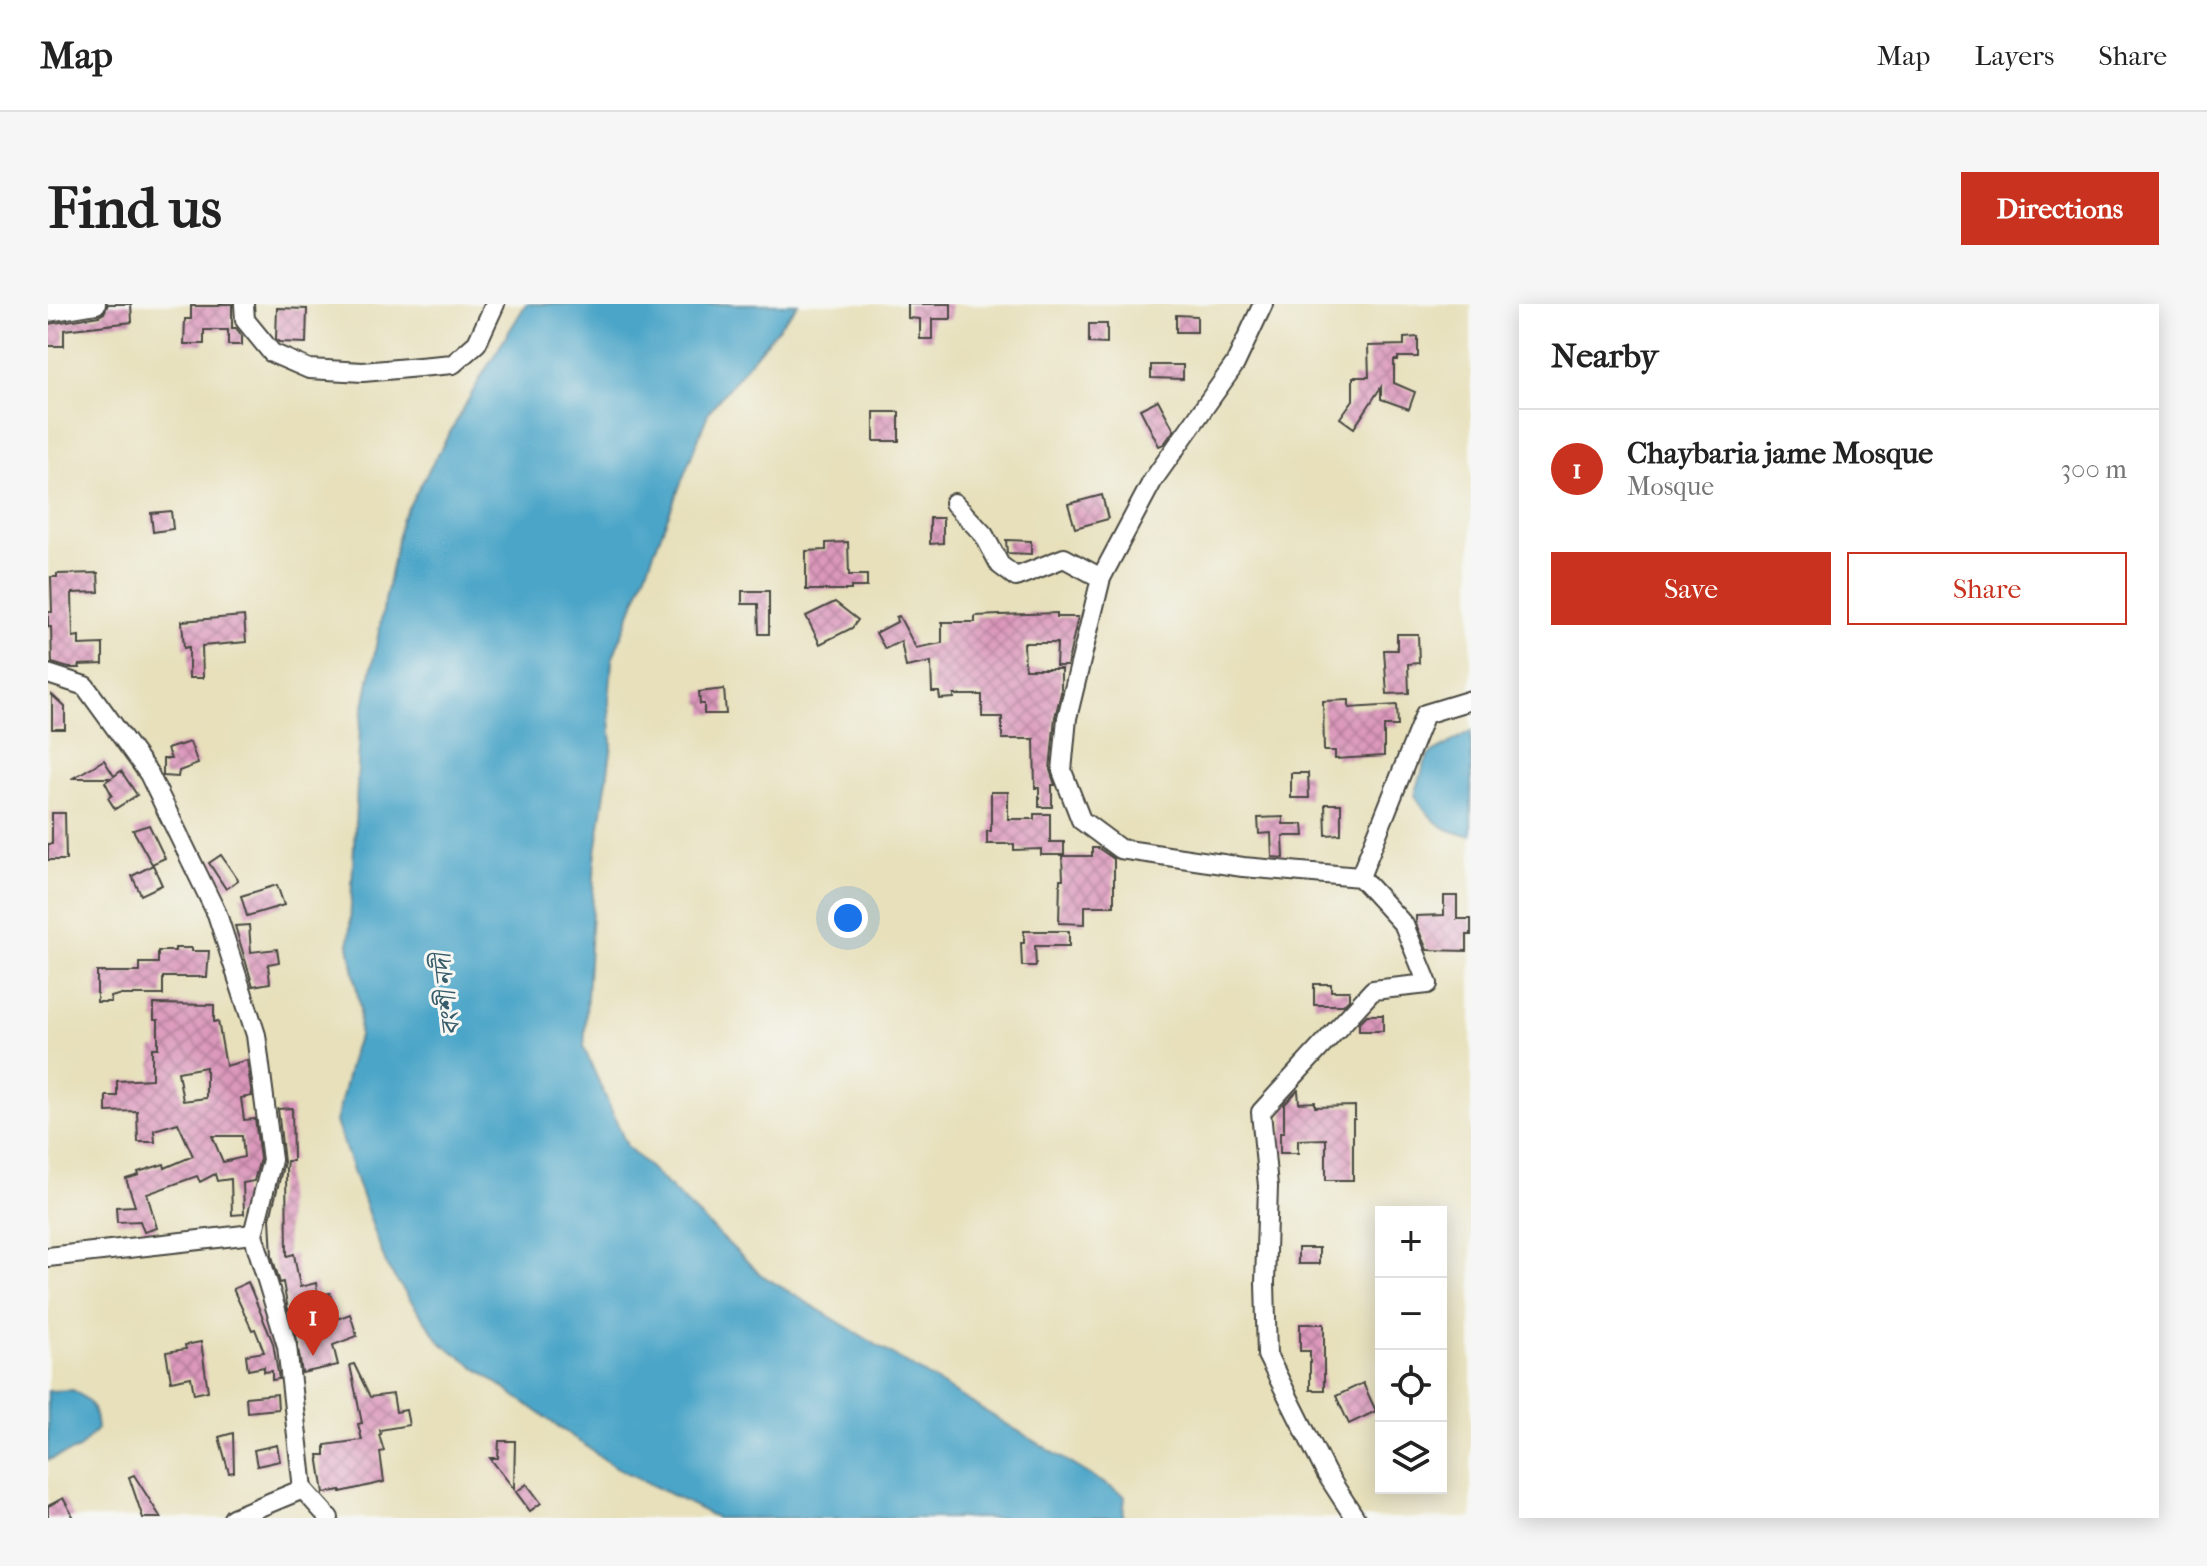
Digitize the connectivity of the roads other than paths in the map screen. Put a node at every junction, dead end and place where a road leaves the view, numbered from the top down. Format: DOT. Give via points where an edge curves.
graph roads {
  1 [pos="96,304"];
  2 [pos="244,304"];
  3 [pos="495,304"];
  4 [pos="1263,304"];
  5 [pos="48,312"];
  6 [pos="954,503"];
  7 [pos="1101,578"];
  8 [pos="48,674"];
  9 [pos="1471,700"];
  10 [pos="1360,877"];
  11 [pos="253,1234"];
  12 [pos="48,1257"];
  13 [pos="303,1489"];
  14 [pos="233,1518"];
  15 [pos="329,1518"];
  16 [pos="1355,1518"];
  1 -- 5 [label="street"];
  2 -- 3 [label="street" via="245,320 272,353 309,369 363,372 453,364 477,343"];
  4 -- 7 [label="street" via="1235,364 1153,480"];
  6 -- 7 [label="street" via="984,535 1000,565 1016,577 1064,558"];
  7 -- 10 [label="street" via="1067,718 1062,771 1081,820 1120,849"];
  8 -- 11 [label="street" via="85,686 149,774 217,914 256,1035 272,1160"];
  9 -- 10 [label="street" via="1425,714"];
  10 -- 16 [label="street" via="1404,925 1428,984 1373,990 1261,1112 1268,1186 1267,1355 1326,1473"];
  11 -- 12 [label="street"];
  11 -- 13 [label="street" via="287,1346"];
  13 -- 14 [label="street"];
  13 -- 15 [label="street"];
}
